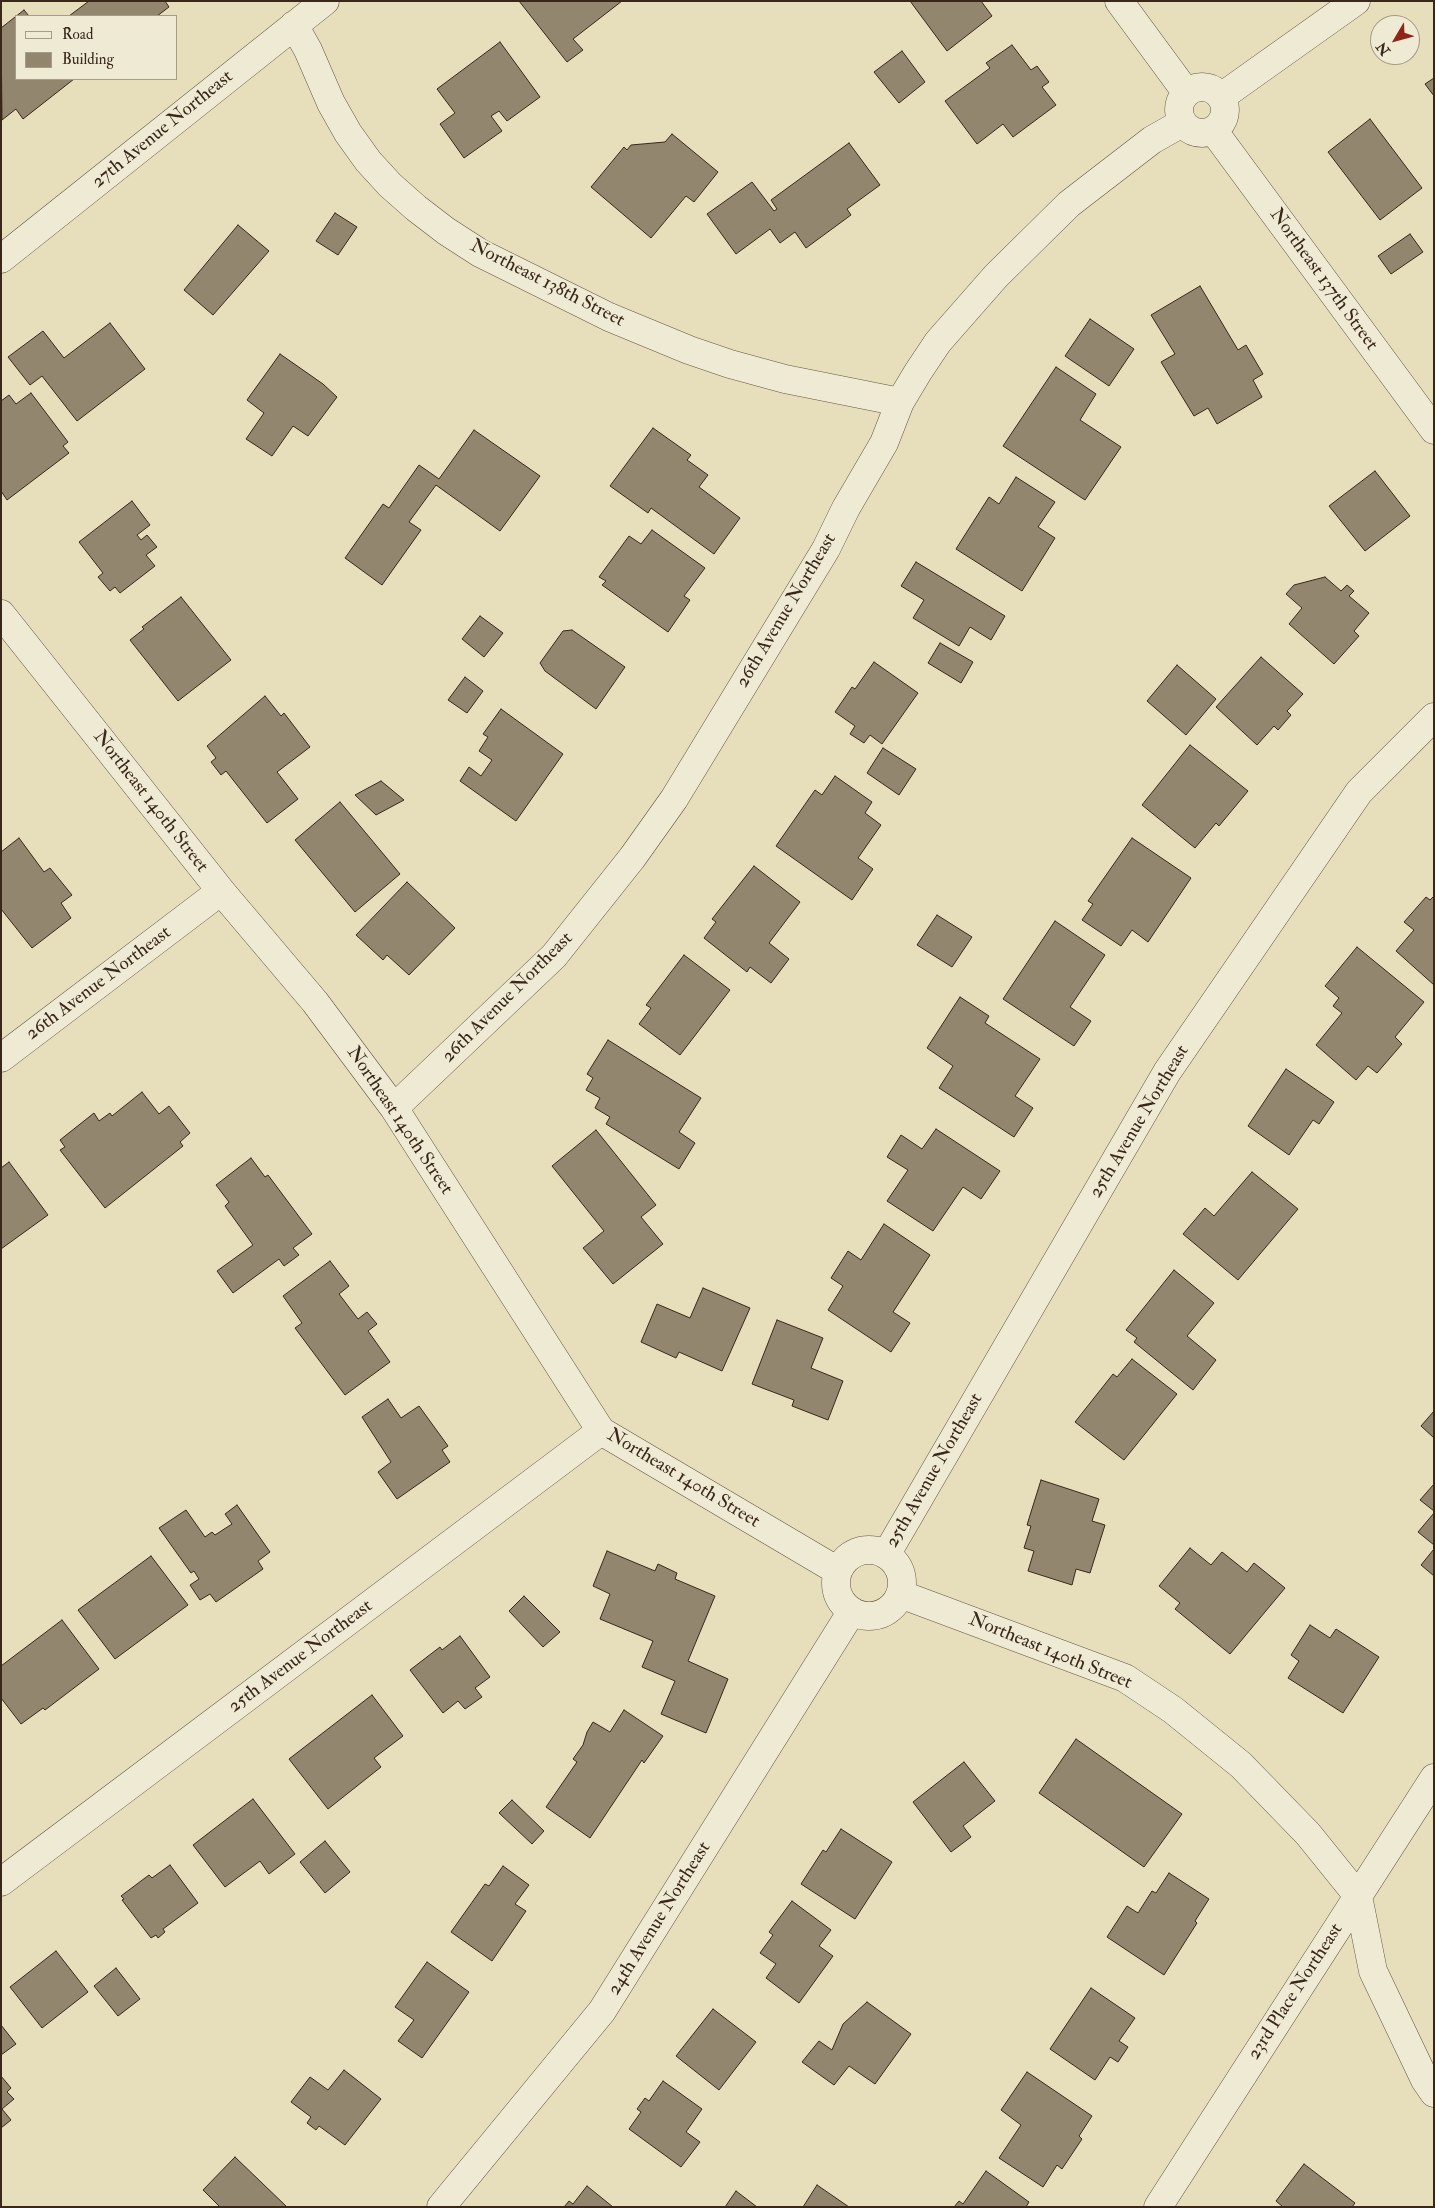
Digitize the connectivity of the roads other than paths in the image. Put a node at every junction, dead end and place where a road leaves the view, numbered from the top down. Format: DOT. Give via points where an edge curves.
graph roads {
  1 [pos="325,1"];
  2 [pos="1119,1"];
  3 [pos="1356,1"];
  4 [pos="294,25"];
  5 [pos="1186,92"];
  6 [pos="1221,98"];
  7 [pos="1182,123"];
  8 [pos="1213,130"];
  9 [pos="1,259"];
  10 [pos="900,402"];
  11 [pos="1434,430"];
  12 [pos="1,614"];
  13 [pos="1434,717"];
  14 [pos="221,891"];
  15 [pos="1,1058"];
  16 [pos="394,1108"];
  17 [pos="601,1431"];
  18 [pos="886,1555"];
  19 [pos="838,1571"];
  20 [pos="900,1594"];
  21 [pos="852,1611"];
  22 [pos="1434,1778"];
  23 [pos="1,1882"];
  24 [pos="1358,1896"];
  25 [pos="1434,2093"];
  26 [pos="441,2207"];
  27 [pos="1158,2207"];
  1 -- 4 [label="street, 27th Avenue Northeast"];
  2 -- 5 [label="street"];
  3 -- 6 [label="street"];
  4 -- 9 [label="street, 27th Avenue Northeast"];
  4 -- 10 [label="street, Northeast 138th Street" via="330,102 368,161 416,208 480,253 609,317 689,350 785,379"];
  5 -- 6 [label="street" via="1206,87 1214,89"];
  5 -- 7 [label="street" via="1179,105"];
  6 -- 8 [label="street" via="1226,110 1220,125"];
  7 -- 8 [label="street" via="1198,133"];
  7 -- 10 [label="street, 26th Avenue Northeast" via="1152,140 1111,171 1028,241 938,342"];
  8 -- 11 [label="street, Northeast 137th Street"];
  10 -- 16 [label="street, 26th Avenue Northeast" via="884,444 846,508 826,550 674,799 554,956"];
  12 -- 14 [label="street, Northeast 140th Street"];
  13 -- 18 [label="street, 25th Avenue Northeast" via="1359,792 1167,1072"];
  14 -- 15 [label="street, 26th Avenue Northeast"];
  14 -- 16 [label="street, Northeast 140th Street" via="315,1002"];
  16 -- 17 [label="street, Northeast 140th Street"];
  17 -- 19 [label="street, Northeast 140th Street"];
  17 -- 23 [label="street, 25th Avenue Northeast"];
  18 -- 19 [label="street" via="871,1549 860,1550 843,1562"];
  18 -- 20 [label="street" via="898,1567 902,1577"];
  19 -- 21 [label="street" via="837,1592"];
  20 -- 21 [label="street" via="881,1614 870,1616"];
  20 -- 24 [label="street, Northeast 140th Street" via="1125,1678 1157,1699 1241,1765 1308,1834"];
  21 -- 26 [label="street, 24th Avenue Northeast" via="602,2012"];
  22 -- 24 [label="street, 23rd Place Northeast"];
  24 -- 25 [label="street, Northeast 140th Street" via="1373,1971"];
  24 -- 27 [label="street, 23rd Place Northeast"];
}
